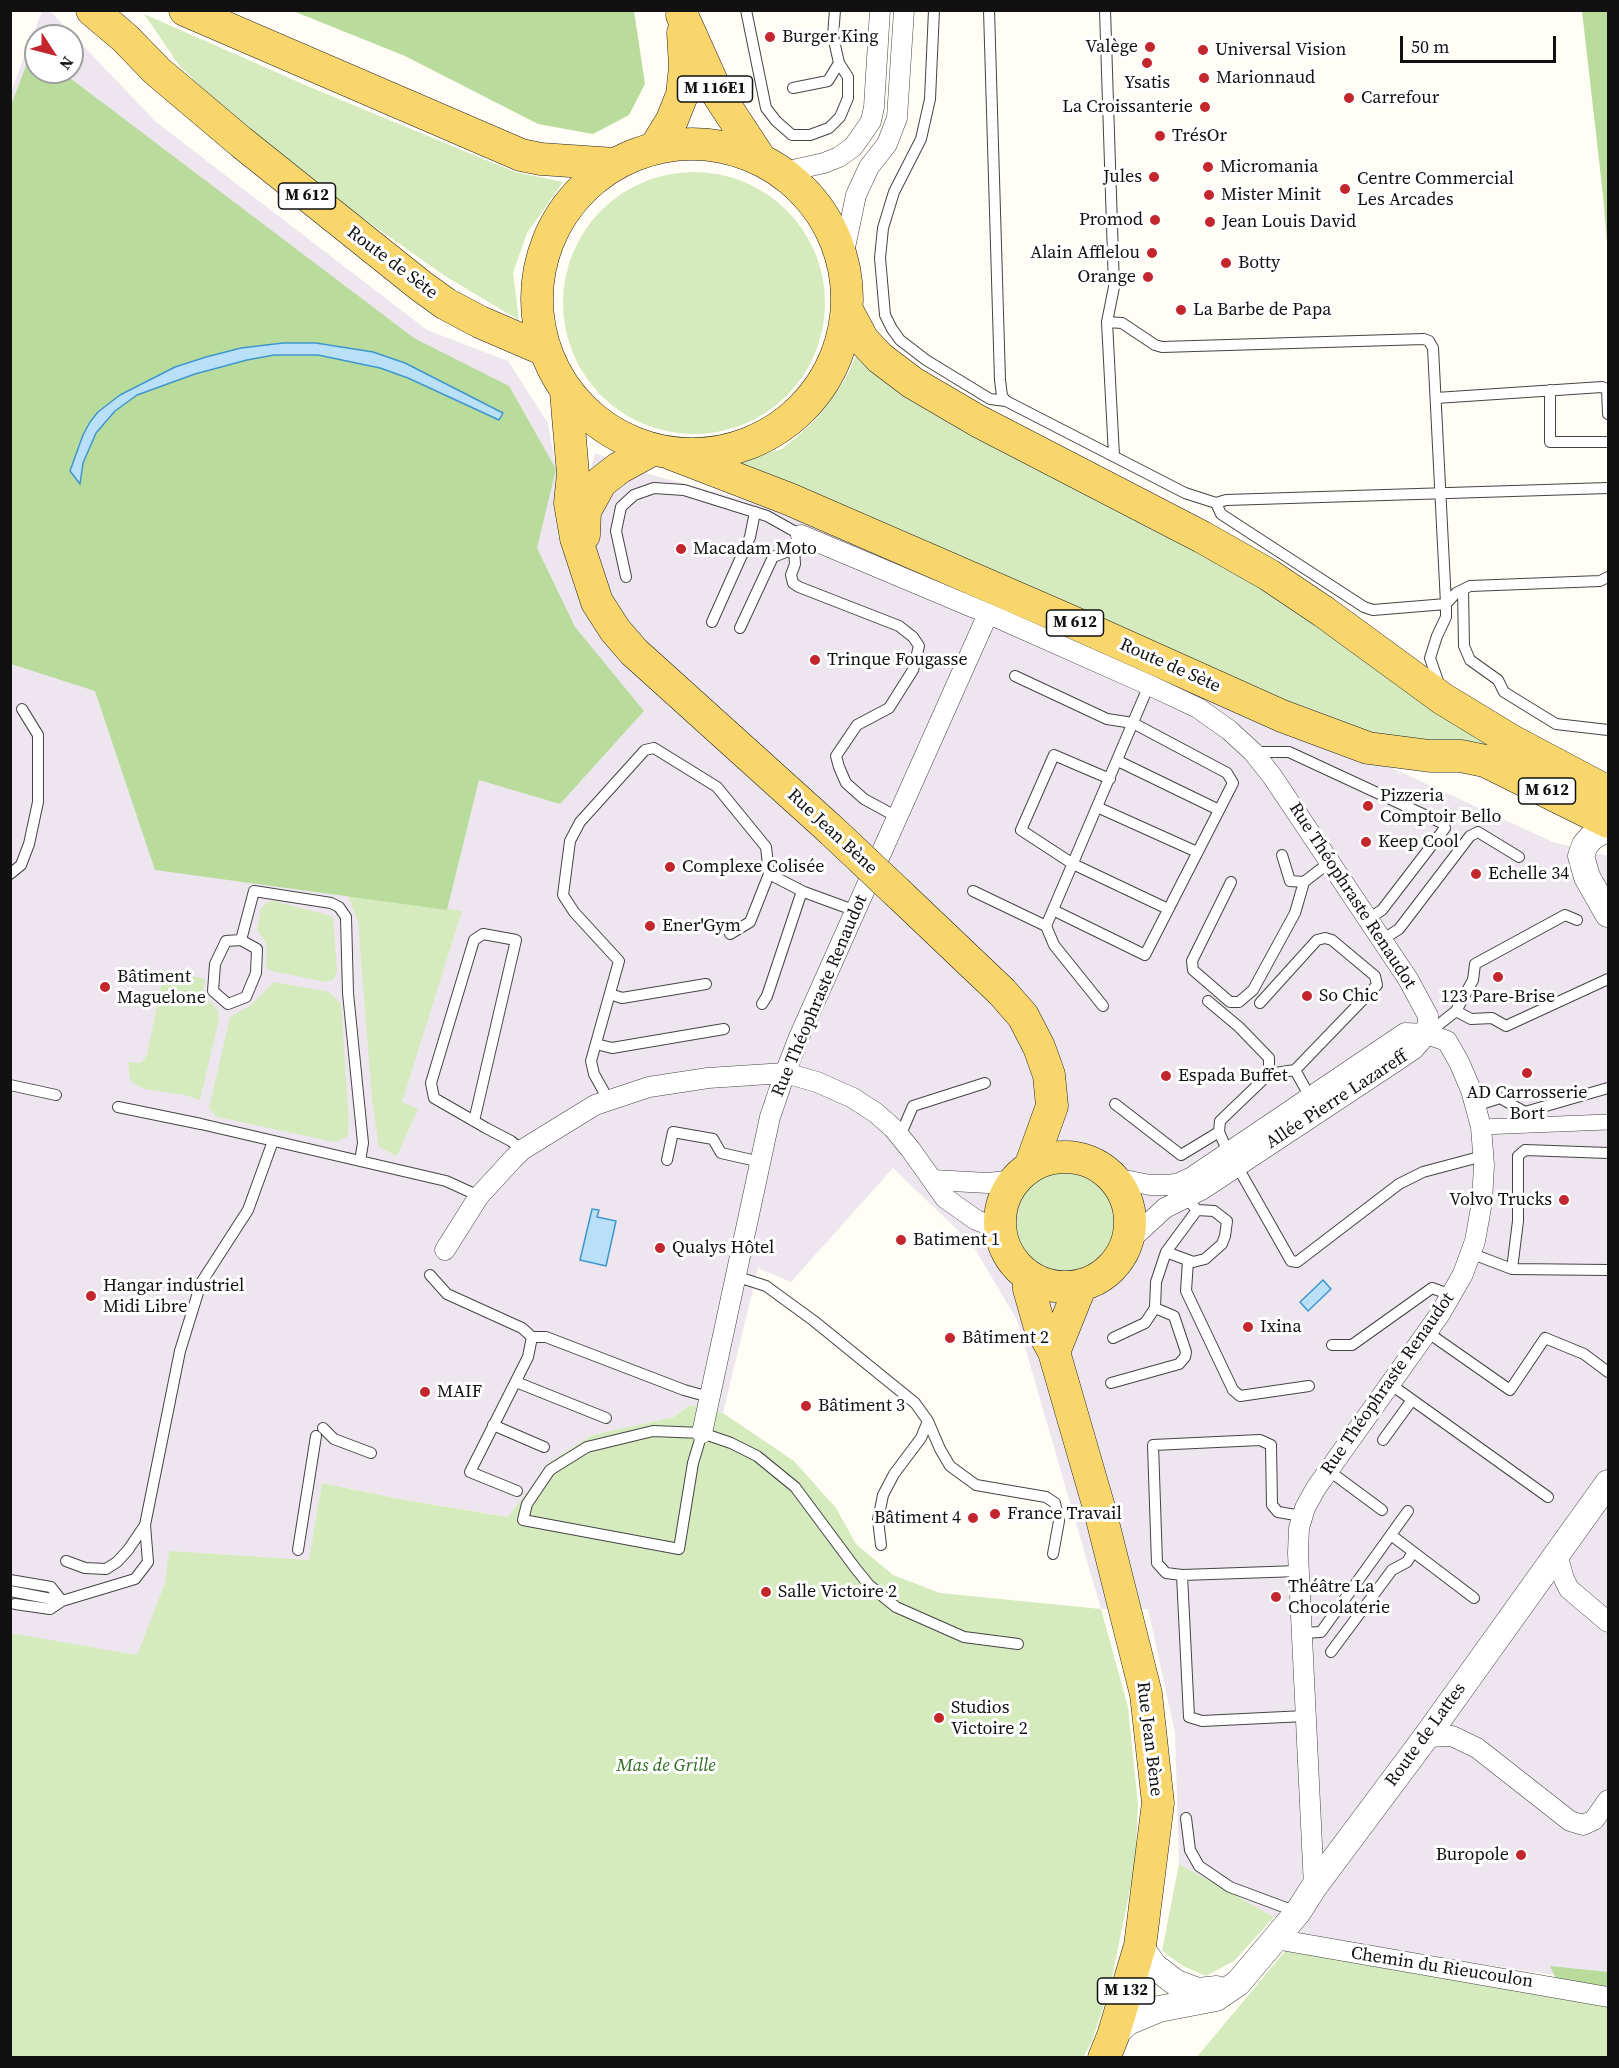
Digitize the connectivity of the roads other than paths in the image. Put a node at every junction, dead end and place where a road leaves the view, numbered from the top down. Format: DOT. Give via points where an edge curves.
graph roads {
  1 [pos="92,10"];
  2 [pos="185,10"];
  3 [pos="746,10"];
  4 [pos="835,10"];
  5 [pos="880,10"];
  6 [pos="904,10"];
  7 [pos="934,10"];
  8 [pos="989,10"];
  9 [pos="1105,10"];
  10 [pos="681,13"];
  11 [pos="839,63"];
  12 [pos="793,88"];
  13 [pos="655,148"];
  14 [pos="615,164"];
  15 [pos="771,165"];
  16 [pos="843,257"];
  17 [pos="848,312"];
  18 [pos="1107,322"];
  19 [pos="544,350"];
  20 [pos="1550,390"];
  21 [pos="567,392"];
  22 [pos="1436,398"];
  23 [pos="1006,401"];
  24 [pos="1608,414"];
  25 [pos="1608,442"];
  26 [pos="662,452"];
  27 [pos="1114,456"];
  28 [pos="1608,488"];
  29 [pos="1440,493"];
  30 [pos="1216,503"];
  31 [pos="755,512"];
  32 [pos="797,542"];
  33 [pos="586,572"];
  34 [pos="626,577"];
  35 [pos="1608,578"];
  36 [pos="1463,590"];
  37 [pos="1446,604"];
  38 [pos="988,614"];
  39 [pos="712,622"];
  40 [pos="740,628"];
  41 [pos="1015,676"];
  42 [pos="1149,685"];
  43 [pos="1443,699"];
  44 [pos="22,709"];
  45 [pos="1133,723"];
  46 [pos="1608,730"];
  47 [pos="1253,752"];
  48 [pos="1118,761"];
  49 [pos="1110,778"];
  50 [pos="1608,792"];
  51 [pos="1097,807"];
  52 [pos="1219,810"];
  53 [pos="897,818"];
  54 [pos="1608,822"];
  55 [pos="1608,828"];
  56 [pos="1197,852"];
  57 [pos="1282,855"];
  58 [pos="1519,857"];
  59 [pos="1330,862"];
  60 [pos="1073,864"];
  61 [pos="10,874"];
  62 [pos="769,874"];
  63 [pos="1231,882"];
  64 [pos="1304,882"];
  65 [pos="802,891"];
  66 [pos="973,891"];
  67 [pos="1168,909"];
  68 [pos="1053,910"];
  69 [pos="856,911"];
  70 [pos="1608,914"];
  71 [pos="1368,919"];
  72 [pos="1577,920"];
  73 [pos="1046,926"];
  74 [pos="730,934"];
  75 [pos="241,940"];
  76 [pos="1382,940"];
  77 [pos="1608,979"];
  78 [pos="706,984"];
  79 [pos="610,994"];
  80 [pos="1208,1001"];
  81 [pos="1260,1003"];
  82 [pos="762,1004"];
  83 [pos="1103,1006"];
  84 [pos="1456,1011"];
  85 [pos="724,1029"];
  86 [pos="1426,1034"];
  87 [pos="596,1044"];
  88 [pos="1295,1070"];
  89 [pos="785,1073"];
  90 [pos="1269,1074"];
  91 [pos="986,1083"];
  92 [pos="10,1086"];
  93 [pos="1608,1088"];
  94 [pos="56,1095"];
  95 [pos="1310,1097"];
  96 [pos="609,1101"];
  97 [pos="1115,1104"];
  98 [pos="1052,1106"];
  99 [pos="1475,1106"];
  100 [pos="118,1107"];
  101 [pos="474,1121"];
  102 [pos="1608,1122"];
  103 [pos="1481,1127"];
  104 [pos="1219,1132"];
  105 [pos="900,1136"];
  106 [pos="273,1141"];
  107 [pos="522,1150"];
  108 [pos="1608,1153"];
  109 [pos="1483,1156"];
  110 [pos="1085,1159"];
  111 [pos="1232,1159"];
  112 [pos="667,1160"];
  113 [pos="360,1161"];
  114 [pos="761,1162"];
  115 [pos="1023,1173"];
  116 [pos="1114,1178"];
  117 [pos="933,1180"];
  118 [pos="479,1196"];
  119 [pos="1191,1204"];
  120 [pos="1000,1229"];
  121 [pos="1128,1242"];
  122 [pos="444,1250"];
  123 [pos="1166,1252"];
  124 [pos="1470,1253"];
  125 [pos="1188,1261"];
  126 [pos="1512,1269"];
  127 [pos="1608,1270"];
  128 [pos="430,1275"];
  129 [pos="735,1276"];
  130 [pos="1028,1276"];
  131 [pos="1080,1285"];
  132 [pos="1451,1295"];
  133 [pos="1155,1308"];
  134 [pos="1427,1332"];
  135 [pos="532,1337"];
  136 [pos="1113,1338"];
  137 [pos="1332,1346"];
  138 [pos="1054,1352"];
  139 [pos="1608,1372"];
  140 [pos="516,1382"];
  141 [pos="1111,1383"];
  142 [pos="1390,1384"];
  143 [pos="1309,1386"];
  144 [pos="710,1397"];
  145 [pos="1412,1400"];
  146 [pos="606,1418"];
  147 [pos="928,1421"];
  148 [pos="493,1425"];
  149 [pos="702,1433"];
  150 [pos="1383,1440"];
  151 [pos="544,1447"];
  152 [pos="371,1453"];
  153 [pos="1328,1470"];
  154 [pos="1608,1483"];
  155 [pos="517,1491"];
  156 [pos="1548,1497"];
  157 [pos="1382,1510"];
  158 [pos="1408,1511"];
  159 [pos="1302,1516"];
  160 [pos="145,1525"];
  161 [pos="1391,1535"];
  162 [pos="881,1545"];
  163 [pos="298,1550"];
  164 [pos="1413,1552"];
  165 [pos="1053,1554"];
  166 [pos="1557,1554"];
  167 [pos="66,1560"];
  168 [pos="1299,1571"];
  169 [pos="1182,1575"];
  170 [pos="10,1580"];
  171 [pos="10,1591"];
  172 [pos="1474,1598"];
  173 [pos="62,1600"];
  174 [pos="15,1604"];
  175 [pos="1608,1622"];
  176 [pos="1302,1633"];
  177 [pos="1018,1644"];
  178 [pos="1331,1652"];
  179 [pos="1305,1716"];
  180 [pos="1426,1737"];
  181 [pos="1608,1800"];
  182 [pos="1186,1818"];
  183 [pos="1314,1887"];
  184 [pos="1298,1912"];
  185 [pos="1275,1939"];
  186 [pos="1140,1946"];
  187 [pos="1238,1983"];
  188 [pos="1608,1996"];
  189 [pos="1109,2047"];
  1 -- 19 [label="main road, Route de Sète / M 612" via="241,142 421,286 480,322"];
  2 -- 14 [label="main road" via="521,155"];
  3 -- 11 [label="lane" via="766,108 792,135 810,135 829,128 840,117 848,98 848,77"];
  4 -- 11 [label="lane" via="833,36"];
  5 -- 15 [label="street" via="874,107 863,134 853,147 824,163"];
  6 -- 16 [label="street" via="897,118 856,195"];
  7 -- 23 [label="lane" via="930,99 921,139 894,192 883,228 880,258 885,315 900,340 926,360 990,399"];
  8 -- 23 [label="lane" via="999,380"];
  9 -- 18 [label="lane" via="1114,287"];
  10 -- 13 [label="main road, M 116E1" via="682,95"];
  10 -- 15 [label="main road, M 116E1" via="717,93"];
  11 -- 12 [label="lane" via="828,81"];
  13 -- 14 [label="main road"];
  13 -- 15 [label="main road" via="690,143 725,146"];
  14 -- 19 [label="main road, Route de Sète" via="581,190 555,225 540,265 536,308"];
  15 -- 16 [label="main road" via="821,210"];
  16 -- 17 [label="main road"];
  17 -- 26 [label="main road" via="839,353 819,390 790,421 754,443 714,454"];
  17 -- 43 [label="main road, M 612" via="863,340 913,383 1269,575"];
  18 -- 22 [label="lane" via="1122,323 1162,347 1424,339 1433,348"];
  18 -- 27 [label="lane"];
  19 -- 21 [label="main road, Route de Sète"];
  20 -- 22 [label="lane"];
  20 -- 24 [label="lane" via="1607,389"];
  20 -- 25 [label="lane" via="1550,442"];
  21 -- 26 [label="main road, Route de Sète" via="590,418 619,438"];
  21 -- 33 [label="main road, Rue Jean Bène" via="573,474 570,503"];
  22 -- 29 [label="lane"];
  23 -- 27 [label="lane"];
  26 -- 33 [label="main road, Rue Jean Bène" via="619,468 601,482 585,511"];
  26 -- 54 [label="main road, Route de Sète / M 612" via="789,499 1282,716 1368,748 1461,756 1485,762"];
  27 -- 30 [label="lane" via="1185,493"];
  28 -- 29 [label="lane"];
  29 -- 30 [label="lane"];
  29 -- 37 [label="lane"];
  30 -- 37 [label="lane" via="1221,514 1366,608"];
  31 -- 32 [label="lane" via="767,516"];
  31 -- 34 [label="lane" via="684,490 654,488 634,495 621,507 616,531"];
  31 -- 39 [label="lane" via="750,537"];
  32 -- 38 [label="street, Rue Théophraste Renaudot"];
  32 -- 40 [label="lane" via="773,557"];
  32 -- 53 [label="lane" via="793,583 899,626 919,646 913,670 889,708 857,724 836,756 846,783 864,799"];
  33 -- 98 [label="main road, Rue Jean Bène, bridge" via="597,602 634,652 971,961 1023,1016 1049,1075"];
  35 -- 36 [label="lane" via="1470,586"];
  36 -- 37 [label="lane"];
  36 -- 46 [label="lane" via="1464,645 1470,660 1498,680 1504,692 1556,724"];
  37 -- 43 [label="lane" via="1446,617 1430,658"];
  38 -- 42 [label="street, Rue Théophraste Renaudot"];
  38 -- 53 [label="street, Rue Théophraste Renaudot"];
  41 -- 45 [label="lane" via="1107,718"];
  42 -- 45 [label="lane"];
  42 -- 47 [label="street, Rue Théophraste Renaudot" via="1198,708"];
  43 -- 50 [label="main road, M 612"];
  44 -- 61 [label="lane" via="38,735 38,802 21,865"];
  45 -- 48 [label="lane"];
  45 -- 52 [label="lane" via="1227,773 1233,783"];
  47 -- 59 [label="street, Rue Théophraste Renaudot"];
  47 -- 71 [label="lane" via="1289,752 1443,823 1445,828 1382,910"];
  48 -- 49 [label="lane"];
  48 -- 52 [label="lane"];
  49 -- 51 [label="lane"];
  49 -- 60 [label="lane" via="1054,755 1021,830"];
  51 -- 56 [label="lane"];
  51 -- 60 [label="lane"];
  52 -- 56 [label="lane"];
  53 -- 69 [label="street, Rue Théophraste Renaudot"];
  55 -- 70 [label="street" via="1592,837 1581,856 1587,878"];
  56 -- 67 [label="lane"];
  57 -- 64 [label="lane" via="1290,881"];
  58 -- 76 [label="lane" via="1478,831 1470,836 1399,929"];
  59 -- 64 [label="lane"];
  59 -- 71 [label="street, Rue Théophraste Renaudot"];
  60 -- 67 [label="lane"];
  60 -- 68 [label="lane"];
  62 -- 65 [label="lane"];
  62 -- 74 [label="lane" via="750,922"];
  62 -- 79 [label="lane" via="766,847 717,787 654,748 645,750 580,822 570,841 563,895 619,962"];
  63 -- 64 [label="lane" via="1192,961 1193,970 1230,1002 1239,1002 1252,990 1295,914"];
  65 -- 69 [label="lane"];
  65 -- 82 [label="lane"];
  66 -- 73 [label="lane"];
  67 -- 68 [label="lane" via="1145,955"];
  68 -- 73 [label="lane"];
  69 -- 89 [label="street, Rue Théophraste Renaudot"];
  71 -- 76 [label="street, Rue Théophraste Renaudot"];
  72 -- 84 [label="lane" via="1565,915 1475,964 1473,980"];
  73 -- 83 [label="lane" via="1054,945"];
  75 -- 75 [label="lane" via="256,949 256,973 246,997 228,1004 213,991 214,964 226,941"];
  75 -- 113 [label="lane" via="254,891 331,903 346,917 348,993 363,1143"];
  76 -- 86 [label="street, Rue Théophraste Renaudot" via="1428,1016"];
  77 -- 84 [label="lane" via="1506,1026 1492,1017 1471,1019"];
  78 -- 79 [label="lane" via="622,998"];
  79 -- 87 [label="lane"];
  80 -- 90 [label="lane" via="1269,1058"];
  81 -- 88 [label="lane" via="1317,940 1325,938 1375,976 1377,985"];
  84 -- 86 [label="lane"];
  85 -- 87 [label="lane" via="612,1048"];
  86 -- 95 [label="street, Allée Pierre Lazareff" via="1405,1033"];
  86 -- 99 [label="street, Rue Théophraste Renaudot" via="1447,1041"];
  86 -- 111 [label="street, Allée Pierre Lazareff" via="1414,1049"];
  87 -- 96 [label="lane" via="591,1061"];
  88 -- 90 [label="lane"];
  88 -- 95 [label="lane"];
  89 -- 96 [label="street" via="650,1087"];
  89 -- 105 [label="street" via="853,1098"];
  89 -- 114 [label="street, Rue Théophraste Renaudot"];
  90 -- 104 [label="lane" via="1220,1121"];
  91 -- 105 [label="lane" via="913,1106"];
  92 -- 94 [label="lane"];
  93 -- 99 [label="lane" via="1525,1112 1500,1098"];
  95 -- 111 [label="street, Allée Pierre Lazareff"];
  96 -- 107 [label="street" via="595,1105"];
  97 -- 104 [label="lane" via="1181,1155"];
  98 -- 110 [label="main road, Rue Jean Bène"];
  98 -- 115 [label="main road, Rue Jean Bène"];
  99 -- 103 [label="street, Rue Théophraste Renaudot"];
  100 -- 106 [label="lane"];
  101 -- 101 [label="lane" via="434,1098 431,1083 474,940 483,934 516,940"];
  101 -- 107 [label="lane"];
  102 -- 103 [label="street"];
  103 -- 109 [label="street, Rue Théophraste Renaudot"];
  104 -- 111 [label="lane"];
  105 -- 117 [label="street"];
  106 -- 113 [label="lane"];
  106 -- 160 [label="lane" via="248,1210 201,1283 180,1351"];
  107 -- 118 [label="street"];
  108 -- 126 [label="lane" via="1526,1150 1518,1156 1518,1221"];
  109 -- 111 [label="lane" via="1423,1172 1399,1184 1297,1262 1291,1261"];
  109 -- 124 [label="street, Rue Théophraste Renaudot" via="1482,1202"];
  110 -- 115 [label="main road" via="1043,1160"];
  110 -- 116 [label="main road"];
  111 -- 116 [label="street, Allée Pierre Lazareff" via="1179,1183 1150,1185"];
  111 -- 119 [label="street, Allée Pierre Lazareff"];
  112 -- 114 [label="lane" via="673,1132 713,1139 721,1153"];
  113 -- 118 [label="lane" via="446,1181"];
  114 -- 129 [label="street, Rue Théophraste Renaudot"];
  115 -- 117 [label="street" via="988,1183"];
  115 -- 120 [label="main road" via="1003,1203"];
  116 -- 121 [label="main road" via="1126,1198 1131,1220"];
  117 -- 120 [label="street" via="945,1198 976,1220"];
  118 -- 122 [label="street"];
  119 -- 121 [label="street, Allée Pierre Lazareff" via="1164,1208"];
  119 -- 123 [label="lane"];
  119 -- 125 [label="lane" via="1214,1211 1227,1226 1219,1247 1204,1259"];
  120 -- 130 [label="main road" via="1009,1255"];
  121 -- 131 [label="main road" via="1110,1270"];
  123 -- 125 [label="lane"];
  123 -- 133 [label="lane" via="1156,1282"];
  124 -- 126 [label="lane"];
  124 -- 132 [label="street, Rue Théophraste Renaudot"];
  125 -- 143 [label="lane" via="1186,1291 1233,1390 1240,1396"];
  126 -- 127 [label="lane"];
  128 -- 135 [label="lane" via="447,1294 522,1328"];
  129 -- 144 [label="street, Rue Théophraste Renaudot"];
  129 -- 147 [label="lane" via="766,1286 814,1321 915,1403"];
  130 -- 131 [label="main road" via="1059,1287"];
  130 -- 138 [label="main road, Rue Jean Bène" via="1039,1324"];
  131 -- 138 [label="main road"];
  132 -- 134 [label="street, Rue Théophraste Renaudot"];
  132 -- 137 [label="lane" via="1432,1288 1352,1345"];
  133 -- 136 [label="lane" via="1145,1323"];
  133 -- 141 [label="lane" via="1174,1316 1185,1357 1179,1364"];
  134 -- 139 [label="lane" via="1510,1390 1545,1338 1584,1354"];
  134 -- 142 [label="street, Rue Théophraste Renaudot"];
  135 -- 140 [label="lane"];
  135 -- 144 [label="lane" via="546,1337"];
  138 -- 186 [label="main road, Rue Jean Bène" via="1100,1511 1146,1694 1158,1803"];
  140 -- 146 [label="lane"];
  140 -- 148 [label="lane"];
  142 -- 145 [label="lane"];
  142 -- 153 [label="street, Rue Théophraste Renaudot"];
  144 -- 149 [label="street, Rue Théophraste Renaudot"];
  145 -- 150 [label="lane"];
  145 -- 156 [label="lane"];
  147 -- 162 [label="lane" via="883,1495 878,1520"];
  147 -- 165 [label="lane" via="950,1466 976,1485 1046,1497 1055,1503 1059,1521"];
  148 -- 151 [label="lane"];
  148 -- 155 [label="lane" via="470,1472"];
  149 -- 149 [label="lane" via="653,1431 587,1447 550,1470 527,1504 523,1520 679,1549"];
  149 -- 177 [label="lane" via="757,1456 795,1487 869,1585 896,1607 964,1636"];
  152 -- 163 [label="lane" via="320,1432"];
  153 -- 157 [label="lane"];
  153 -- 159 [label="street, Rue Théophraste Renaudot"];
  154 -- 166 [label="street, Route de Lattes / M 132"];
  158 -- 161 [label="lane"];
  159 -- 168 [label="street, Rue Théophraste Renaudot"];
  159 -- 169 [label="lane" via="1278,1512 1272,1505 1271,1444 1260,1440 1153,1445 1157,1563 1167,1573"];
  160 -- 167 [label="lane" via="128,1550 106,1569 85,1568"];
  160 -- 173 [label="lane" via="148,1562 135,1579"];
  161 -- 164 [label="lane"];
  161 -- 176 [label="lane" via="1320,1632"];
  164 -- 172 [label="lane"];
  164 -- 178 [label="lane" via="1407,1562 1392,1570"];
  166 -- 175 [label="street" via="1569,1589"];
  166 -- 180 [label="street, Route de Lattes / M 132"];
  168 -- 169 [label="lane"];
  168 -- 176 [label="street, Rue Théophraste Renaudot"];
  169 -- 179 [label="lane" via="1189,1717 1202,1721"];
  170 -- 173 [label="lane" via="51,1587"];
  171 -- 173 [label="lane"];
  173 -- 174 [label="lane" via="50,1609"];
  176 -- 179 [label="street, Rue Théophraste Renaudot"];
  179 -- 183 [label="street, Rue Théophraste Renaudot"];
  180 -- 181 [label="street" via="1452,1736 1477,1748 1570,1821 1583,1825 1594,1820"];
  180 -- 183 [label="street, Route de Lattes / M 132"];
  182 -- 184 [label="lane" via="1190,1850 1199,1866 1230,1887"];
  183 -- 184 [label="street, Route de Lattes / M 132"];
  184 -- 185 [label="street, Route de Lattes / M 132"];
  185 -- 187 [label="street, Route de Lattes / M 132"];
  185 -- 188 [label="street, Chemin du Rieucoulon"];
  186 -- 187 [label="street, M 132" via="1154,1966 1176,1983 1198,1991"];
  186 -- 189 [label="main road, Rue Jean Bène / M 132"];
  187 -- 189 [label="street, Route de Lattes / M 132" via="1216,1998 1158,2008 1128,2022"];
}
